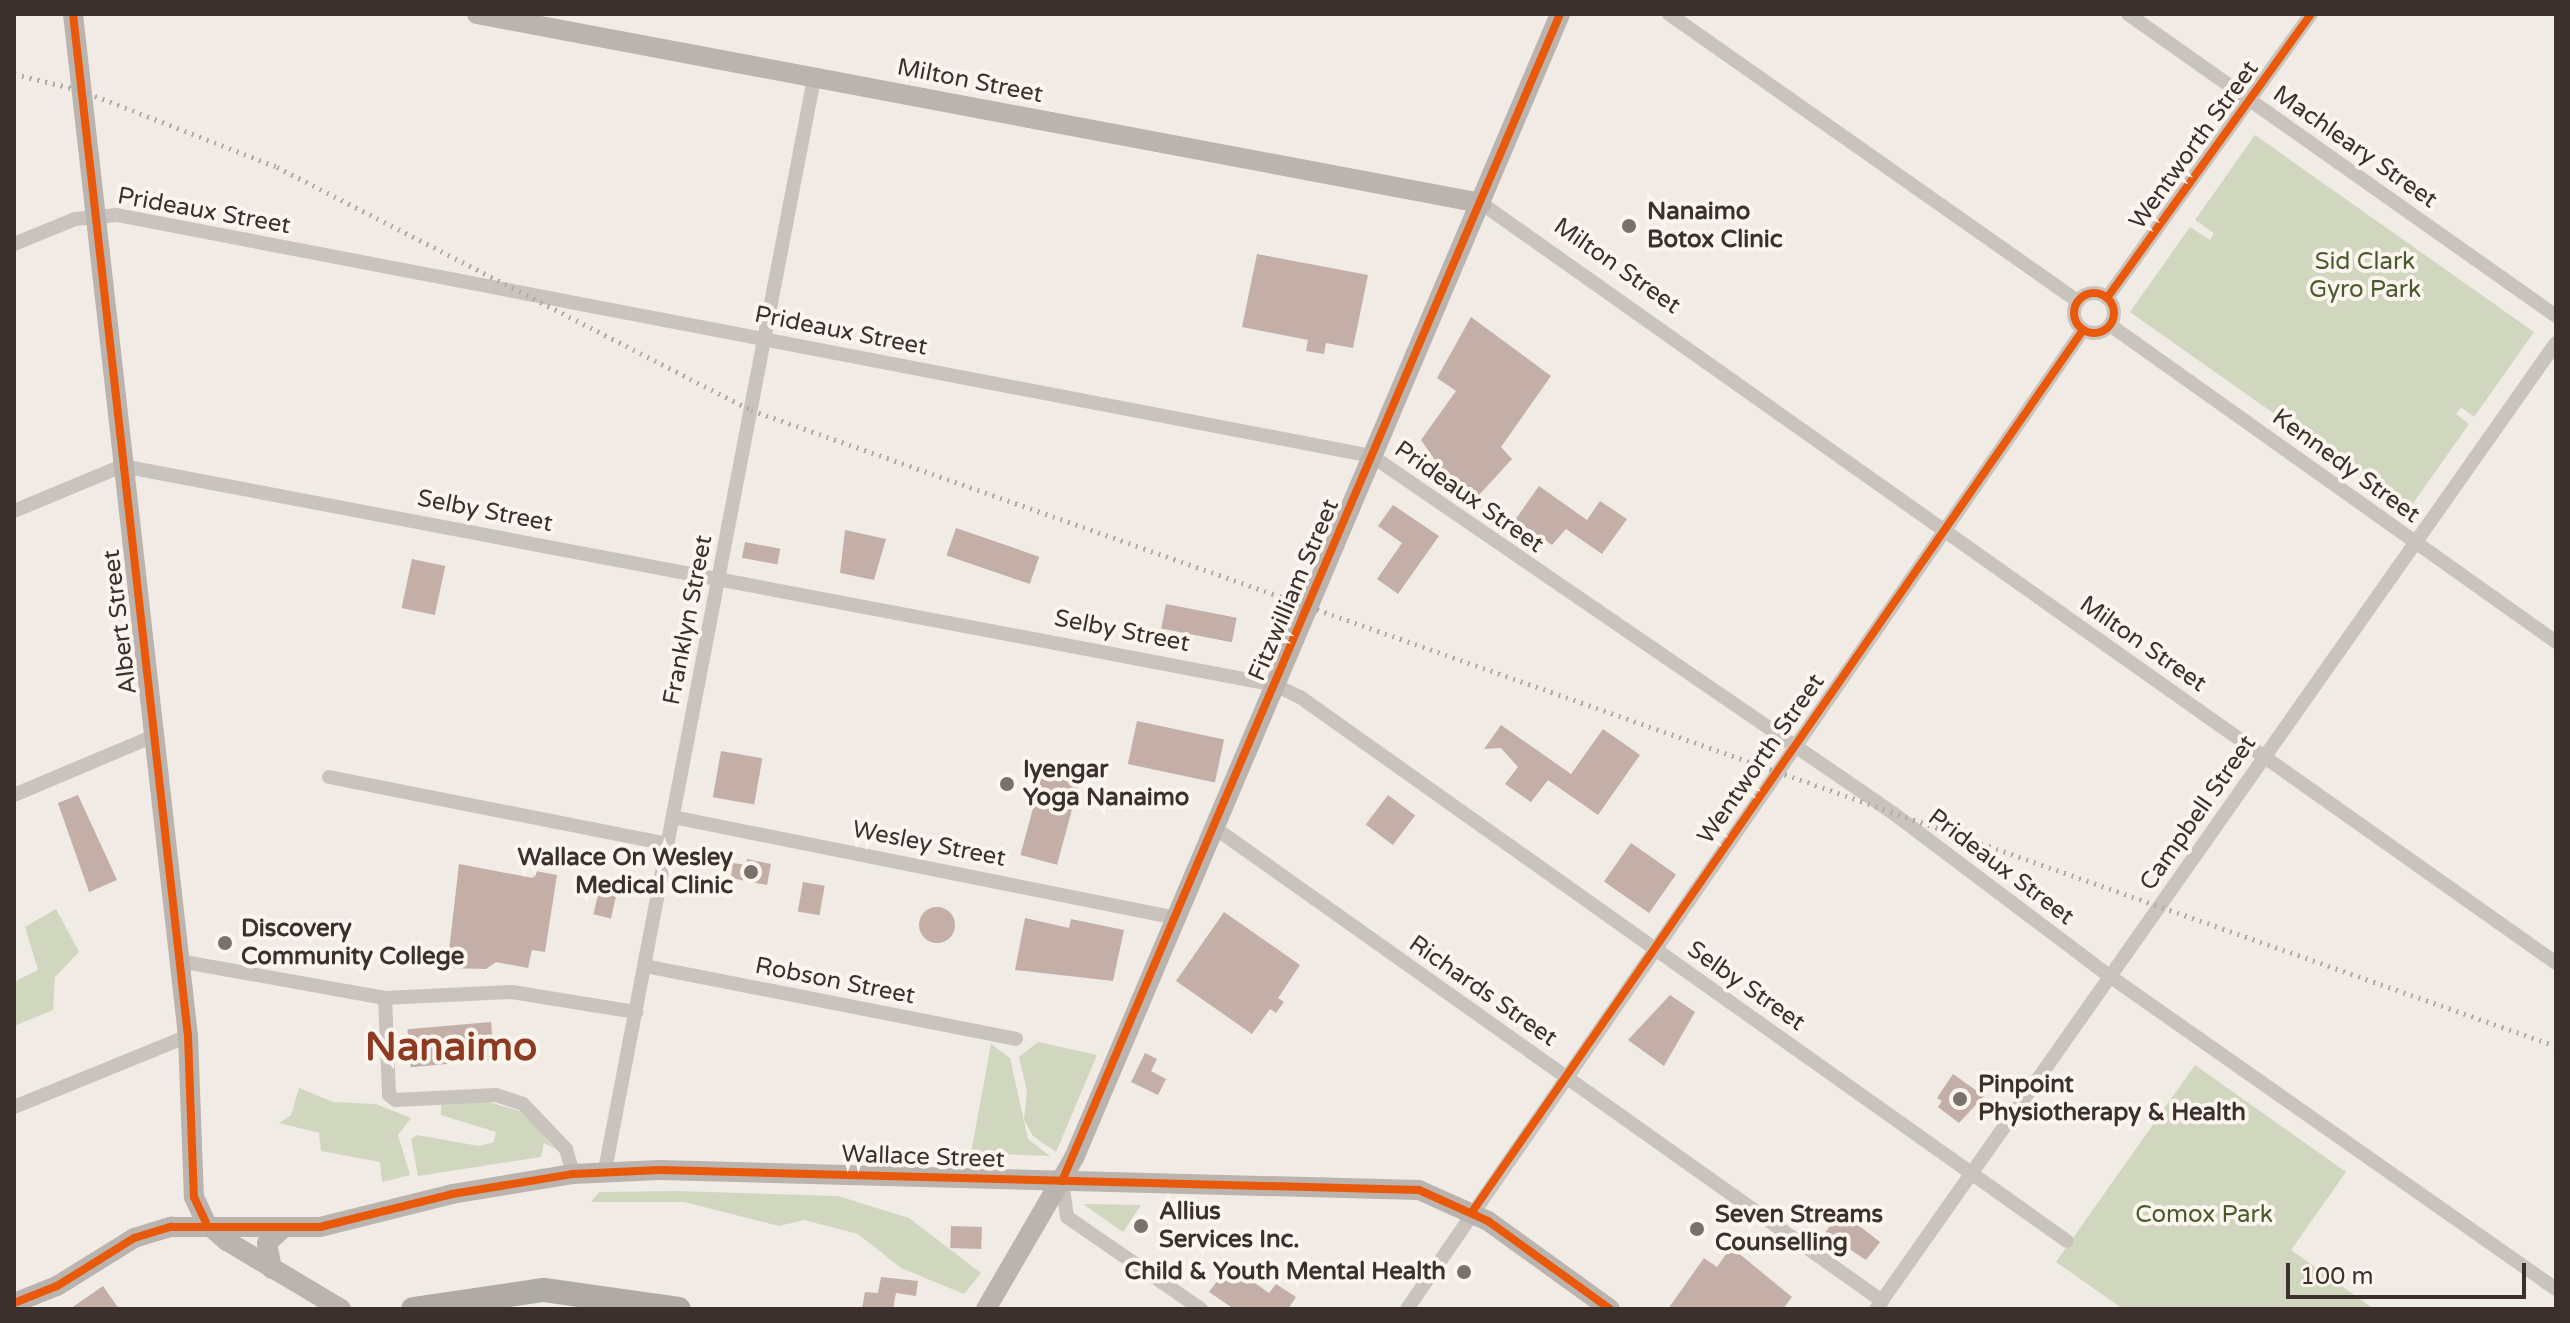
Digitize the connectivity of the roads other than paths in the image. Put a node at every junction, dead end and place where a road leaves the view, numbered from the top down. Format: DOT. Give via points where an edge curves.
graph roads {
  1 [pos="73,14"];
  2 [pos="477,14"];
  3 [pos="1560,14"];
  4 [pos="1669,14"];
  5 [pos="2128,14"];
  6 [pos="2311,14"];
  7 [pos="814,79"];
  8 [pos="2252,101"];
  9 [pos="1481,203"];
  10 [pos="94,215"];
  11 [pos="14,244"];
  12 [pos="2107,298"];
  13 [pos="2078,301"];
  14 [pos="2556,316"];
  15 [pos="2110,325"];
  16 [pos="2083,330"];
  17 [pos="765,339"];
  18 [pos="2556,343"];
  19 [pos="1372,456"];
  20 [pos="122,466"];
  21 [pos="14,511"];
  22 [pos="1943,534"];
  23 [pos="2415,543"];
  24 [pos="719,577"];
  25 [pos="2556,642"];
  26 [pos="1275,685"];
  27 [pos="154,736"];
  28 [pos="1794,745"];
  29 [pos="2262,760"];
  30 [pos="329,777"];
  31 [pos="14,795"];
  32 [pos="673,817"];
  33 [pos="1215,828"];
  34 [pos="668,844"];
  35 [pos="1176,918"];
  36 [pos="1653,948"];
  37 [pos="179,961"];
  38 [pos="2556,963"];
  39 [pos="645,966"];
  40 [pos="2111,977"];
  41 [pos="385,998"];
  42 [pos="636,1012"];
  43 [pos="188,1036"];
  44 [pos="1016,1039"];
  45 [pos="1563,1076"];
  46 [pos="14,1107"];
  47 [pos="605,1170"];
  48 [pos="1975,1170"];
  49 [pos="573,1174"];
  50 [pos="1062,1181"];
  51 [pos="1472,1212"];
  52 [pos="206,1223"];
  53 [pos="284,1227"];
  54 [pos="2067,1241"];
  55 [pos="272,1269"];
  56 [pos="2556,1289"];
  57 [pos="14,1303"];
  58 [pos="1879,1305"];
  59 [pos="341,1309"];
  60 [pos="413,1309"];
  61 [pos="679,1309"];
  62 [pos="986,1309"];
  63 [pos="1201,1309"];
  64 [pos="1407,1309"];
  65 [pos="1610,1309"];
  1 -- 10 [label="street, Albert Street"];
  2 -- 7 [label="street, Milton Street"];
  3 -- 9 [label="street, Fitzwilliam Street"];
  4 -- 13 [label="street"];
  5 -- 8 [label="street, Machleary Street"];
  6 -- 8 [label="street, Wentworth Street"];
  7 -- 9 [label="street, Milton Street"];
  7 -- 17 [label="street, Franklyn Street"];
  8 -- 12 [label="street, Wentworth Street"];
  8 -- 14 [label="street, Machleary Street"];
  9 -- 19 [label="street, Fitzwilliam Street"];
  9 -- 22 [label="street, Milton Street"];
  10 -- 11 [label="street, Prideaux Street"];
  10 -- 17 [label="street, Prideaux Street"];
  10 -- 20 [label="street, Albert Street"];
  12 -- 13 [label="street" via="2090,293"];
  12 -- 15 [label="street" via="2114,311"];
  13 -- 16 [label="street" via="2074,318"];
  15 -- 16 [label="street" via="2101,332"];
  15 -- 23 [label="street, Kennedy Street"];
  16 -- 22 [label="street, Wentworth Street"];
  17 -- 19 [label="street, Prideaux Street"];
  17 -- 24 [label="street, Franklyn Street"];
  18 -- 23 [label="street, Campbell Street"];
  19 -- 26 [label="street, Fitzwilliam Street"];
  19 -- 28 [label="street, Prideaux Street"];
  20 -- 21 [label="street"];
  20 -- 24 [label="street, Selby Street"];
  20 -- 27 [label="street, Albert Street"];
  22 -- 28 [label="street, Wentworth Street"];
  22 -- 29 [label="street, Milton Street"];
  23 -- 25 [label="street, Kennedy Street"];
  23 -- 29 [label="street, Campbell Street"];
  24 -- 26 [label="street, Selby Street"];
  24 -- 32 [label="street, Franklyn Street"];
  26 -- 33 [label="street, Fitzwilliam Street"];
  26 -- 36 [label="street, Selby Street" via="1300,697"];
  27 -- 31 [label="street"];
  27 -- 37 [label="street, Albert Street"];
  28 -- 36 [label="street, Wentworth Street"];
  28 -- 40 [label="street, Prideaux Street"];
  29 -- 38 [label="street, Milton Street"];
  29 -- 40 [label="street, Campbell Street"];
  30 -- 34 [label="street"];
  32 -- 34 [label="street, Franklyn Street"];
  32 -- 35 [label="street, Wesley Street"];
  33 -- 35 [label="street, Fitzwilliam Street"];
  33 -- 45 [label="street, Richards Street"];
  34 -- 39 [label="street, Franklyn Street"];
  35 -- 50 [label="street, Fitzwilliam Street"];
  36 -- 45 [label="street, Wentworth Street"];
  36 -- 48 [label="street, Selby Street"];
  37 -- 41 [label="street"];
  37 -- 43 [label="street, Albert Street"];
  39 -- 42 [label="street, Franklyn Street"];
  39 -- 44 [label="street, Robson Street"];
  40 -- 48 [label="street, Campbell Street"];
  40 -- 56 [label="street, Prideaux Street"];
  41 -- 42 [label="street" via="512,992"];
  41 -- 49 [label="street" via="389,1095 396,1100 496,1095 523,1104 566,1149"];
  42 -- 47 [label="street, Franklyn Street"];
  43 -- 46 [label="street"];
  43 -- 52 [label="street, Albert Street" via="194,1197"];
  45 -- 51 [label="street, Wentworth Street"];
  45 -- 58 [label="street, Richards Street"];
  47 -- 49 [label="street, Wallace Street"];
  47 -- 50 [label="street, Wallace Street"];
  48 -- 54 [label="street, Selby Street"];
  48 -- 58 [label="street, Campbell Street"];
  49 -- 53 [label="street, Wallace Street" via="452,1194 371,1219"];
  50 -- 51 [label="street, Wallace Street" via="1405,1188"];
  50 -- 62 [label="street, Fitzwilliam Street"];
  50 -- 63 [label="street" via="1067,1217"];
  51 -- 64 [label="street, Wentworth Street"];
  51 -- 65 [label="street, Wallace Street"];
  52 -- 53 [label="street, Wallace Street"];
  52 -- 55 [label="street"];
  52 -- 57 [label="street, Wallace Street" via="134,1238 64,1282"];
  53 -- 55 [label="street" via="267,1243"];
  55 -- 59 [label="street"];
  60 -- 61 [label="highway" via="544,1290"];
}
